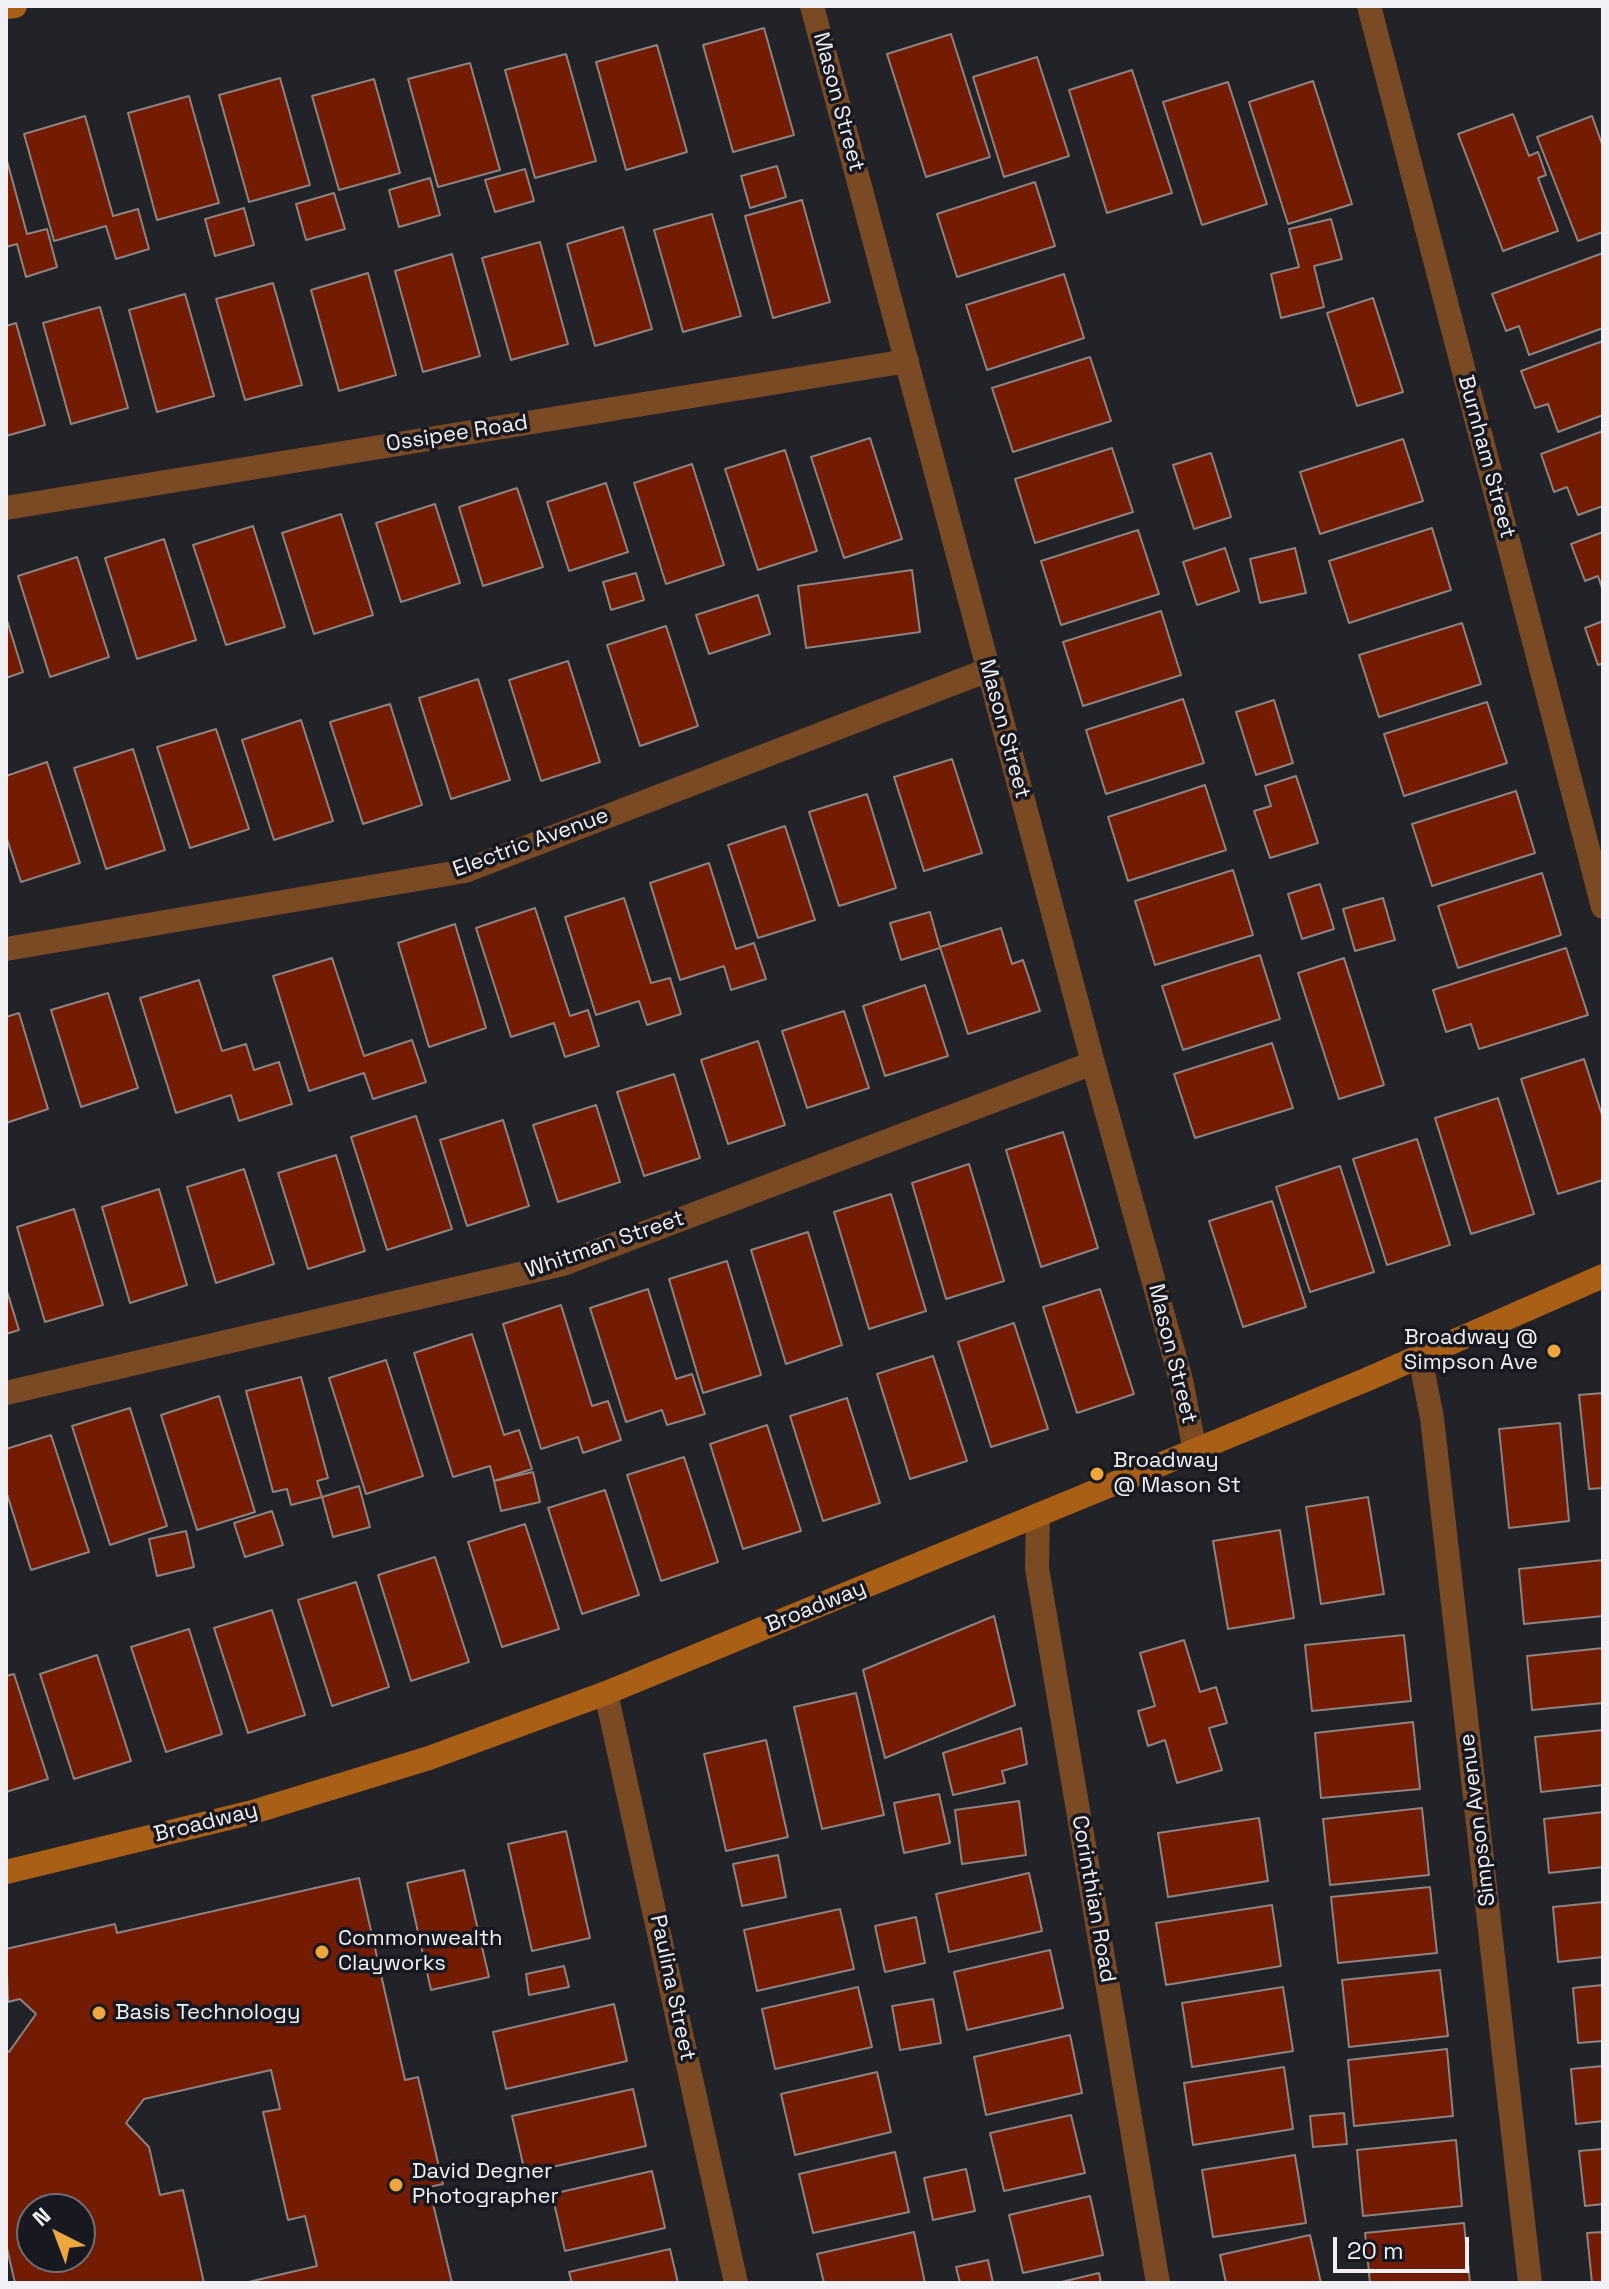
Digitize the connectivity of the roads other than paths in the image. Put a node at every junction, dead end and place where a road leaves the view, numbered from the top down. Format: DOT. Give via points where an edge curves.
graph roads {
  1 [pos="15,6"];
  2 [pos="812,6"];
  3 [pos="1369,6"];
  4 [pos="6,7"];
  5 [pos="907,361"];
  6 [pos="6,508"];
  7 [pos="988,670"];
  8 [pos="1603,907"];
  9 [pos="6,949"];
  10 [pos="1093,1063"];
  11 [pos="1603,1276"];
  12 [pos="1420,1357"];
  13 [pos="6,1393"];
  14 [pos="1195,1451"];
  15 [pos="1038,1515"];
  16 [pos="606,1693"];
  17 [pos="6,1872"];
  18 [pos="736,2283"];
  19 [pos="1158,2283"];
  20 [pos="1530,2283"];
  1 -- 4 [label="main road"];
  2 -- 5 [label="street, Mason Street"];
  3 -- 8 [label="street, Burnham Street"];
  5 -- 6 [label="street, Ossipee Road"];
  5 -- 7 [label="street, Mason Street"];
  7 -- 9 [label="street, Electric Avenue" via="465,871"];
  7 -- 10 [label="street, Mason Street"];
  10 -- 13 [label="street, Whitman Street" via="563,1264"];
  10 -- 14 [label="street, Mason Street" via="1181,1380"];
  11 -- 12 [label="main road, Broadway"];
  12 -- 14 [label="main road, Broadway"];
  12 -- 20 [label="street, Simpson Avenue" via="1432,1418"];
  14 -- 15 [label="main road, Broadway"];
  15 -- 16 [label="main road, Broadway"];
  15 -- 19 [label="street, Corinthian Road" via="1037,1568"];
  16 -- 17 [label="main road, Broadway" via="429,1758 253,1812"];
  16 -- 18 [label="street, Paulina Street"];
}
